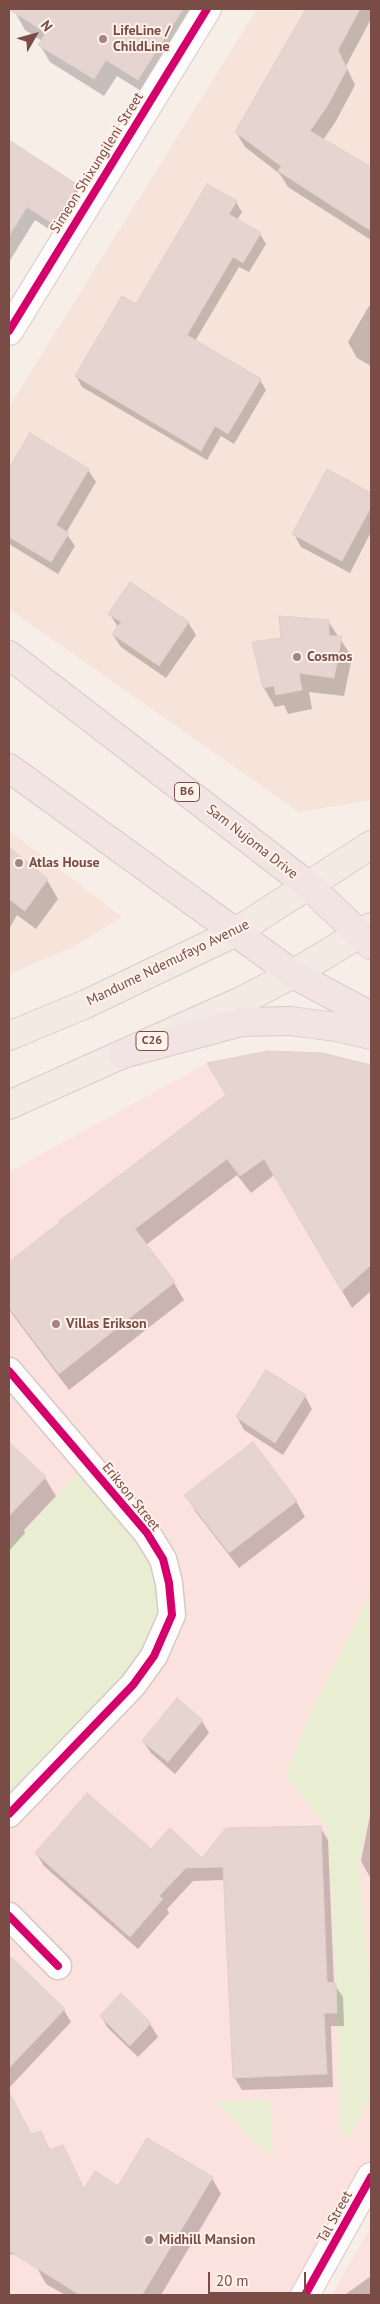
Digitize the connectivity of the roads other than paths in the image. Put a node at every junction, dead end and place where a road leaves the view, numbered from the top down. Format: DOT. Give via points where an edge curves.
graph roads {
  1 [pos="207,9"];
  2 [pos="9,331"];
  3 [pos="9,655"];
  4 [pos="9,768"];
  5 [pos="371,845"];
  6 [pos="309,886"];
  7 [pos="234,933"];
  8 [pos="368,935"];
  9 [pos="293,974"];
  10 [pos="371,1016"];
  11 [pos="371,1034"];
  12 [pos="9,1036"];
  13 [pos="123,1054"];
  14 [pos="9,1105"];
  15 [pos="9,1371"];
  16 [pos="9,1814"];
  17 [pos="9,1916"];
  18 [pos="58,1966"];
  19 [pos="371,2178"];
  20 [pos="306,2295"];
  1 -- 2 [label="street, Simeon Shixungileni Street"];
  3 -- 6 [label="highway, Sam Nujoma Drive / B6"];
  4 -- 7 [label="highway"];
  5 -- 6 [label="main road, Mandume Ndemufayo Avenue"];
  6 -- 7 [label="main road, Mandume Ndemufayo Avenue"];
  6 -- 8 [label="highway, Sam Nujoma Drive / B6"];
  7 -- 9 [label="highway"];
  7 -- 12 [label="main road, Mandume Ndemufayo Avenue" via="86,1004"];
  8 -- 9 [label="main road, C26"];
  9 -- 10 [label="highway"];
  9 -- 13 [label="main road, C26"];
  11 -- 13 [label="highway" via="290,1021 241,1022"];
  13 -- 14 [label="main road, C26"];
  15 -- 16 [label="street, Erikson Street" via="146,1533 163,1559 172,1615 154,1656 133,1685"];
  17 -- 18 [label="street"];
  19 -- 20 [label="street, Tal Street"];
}
